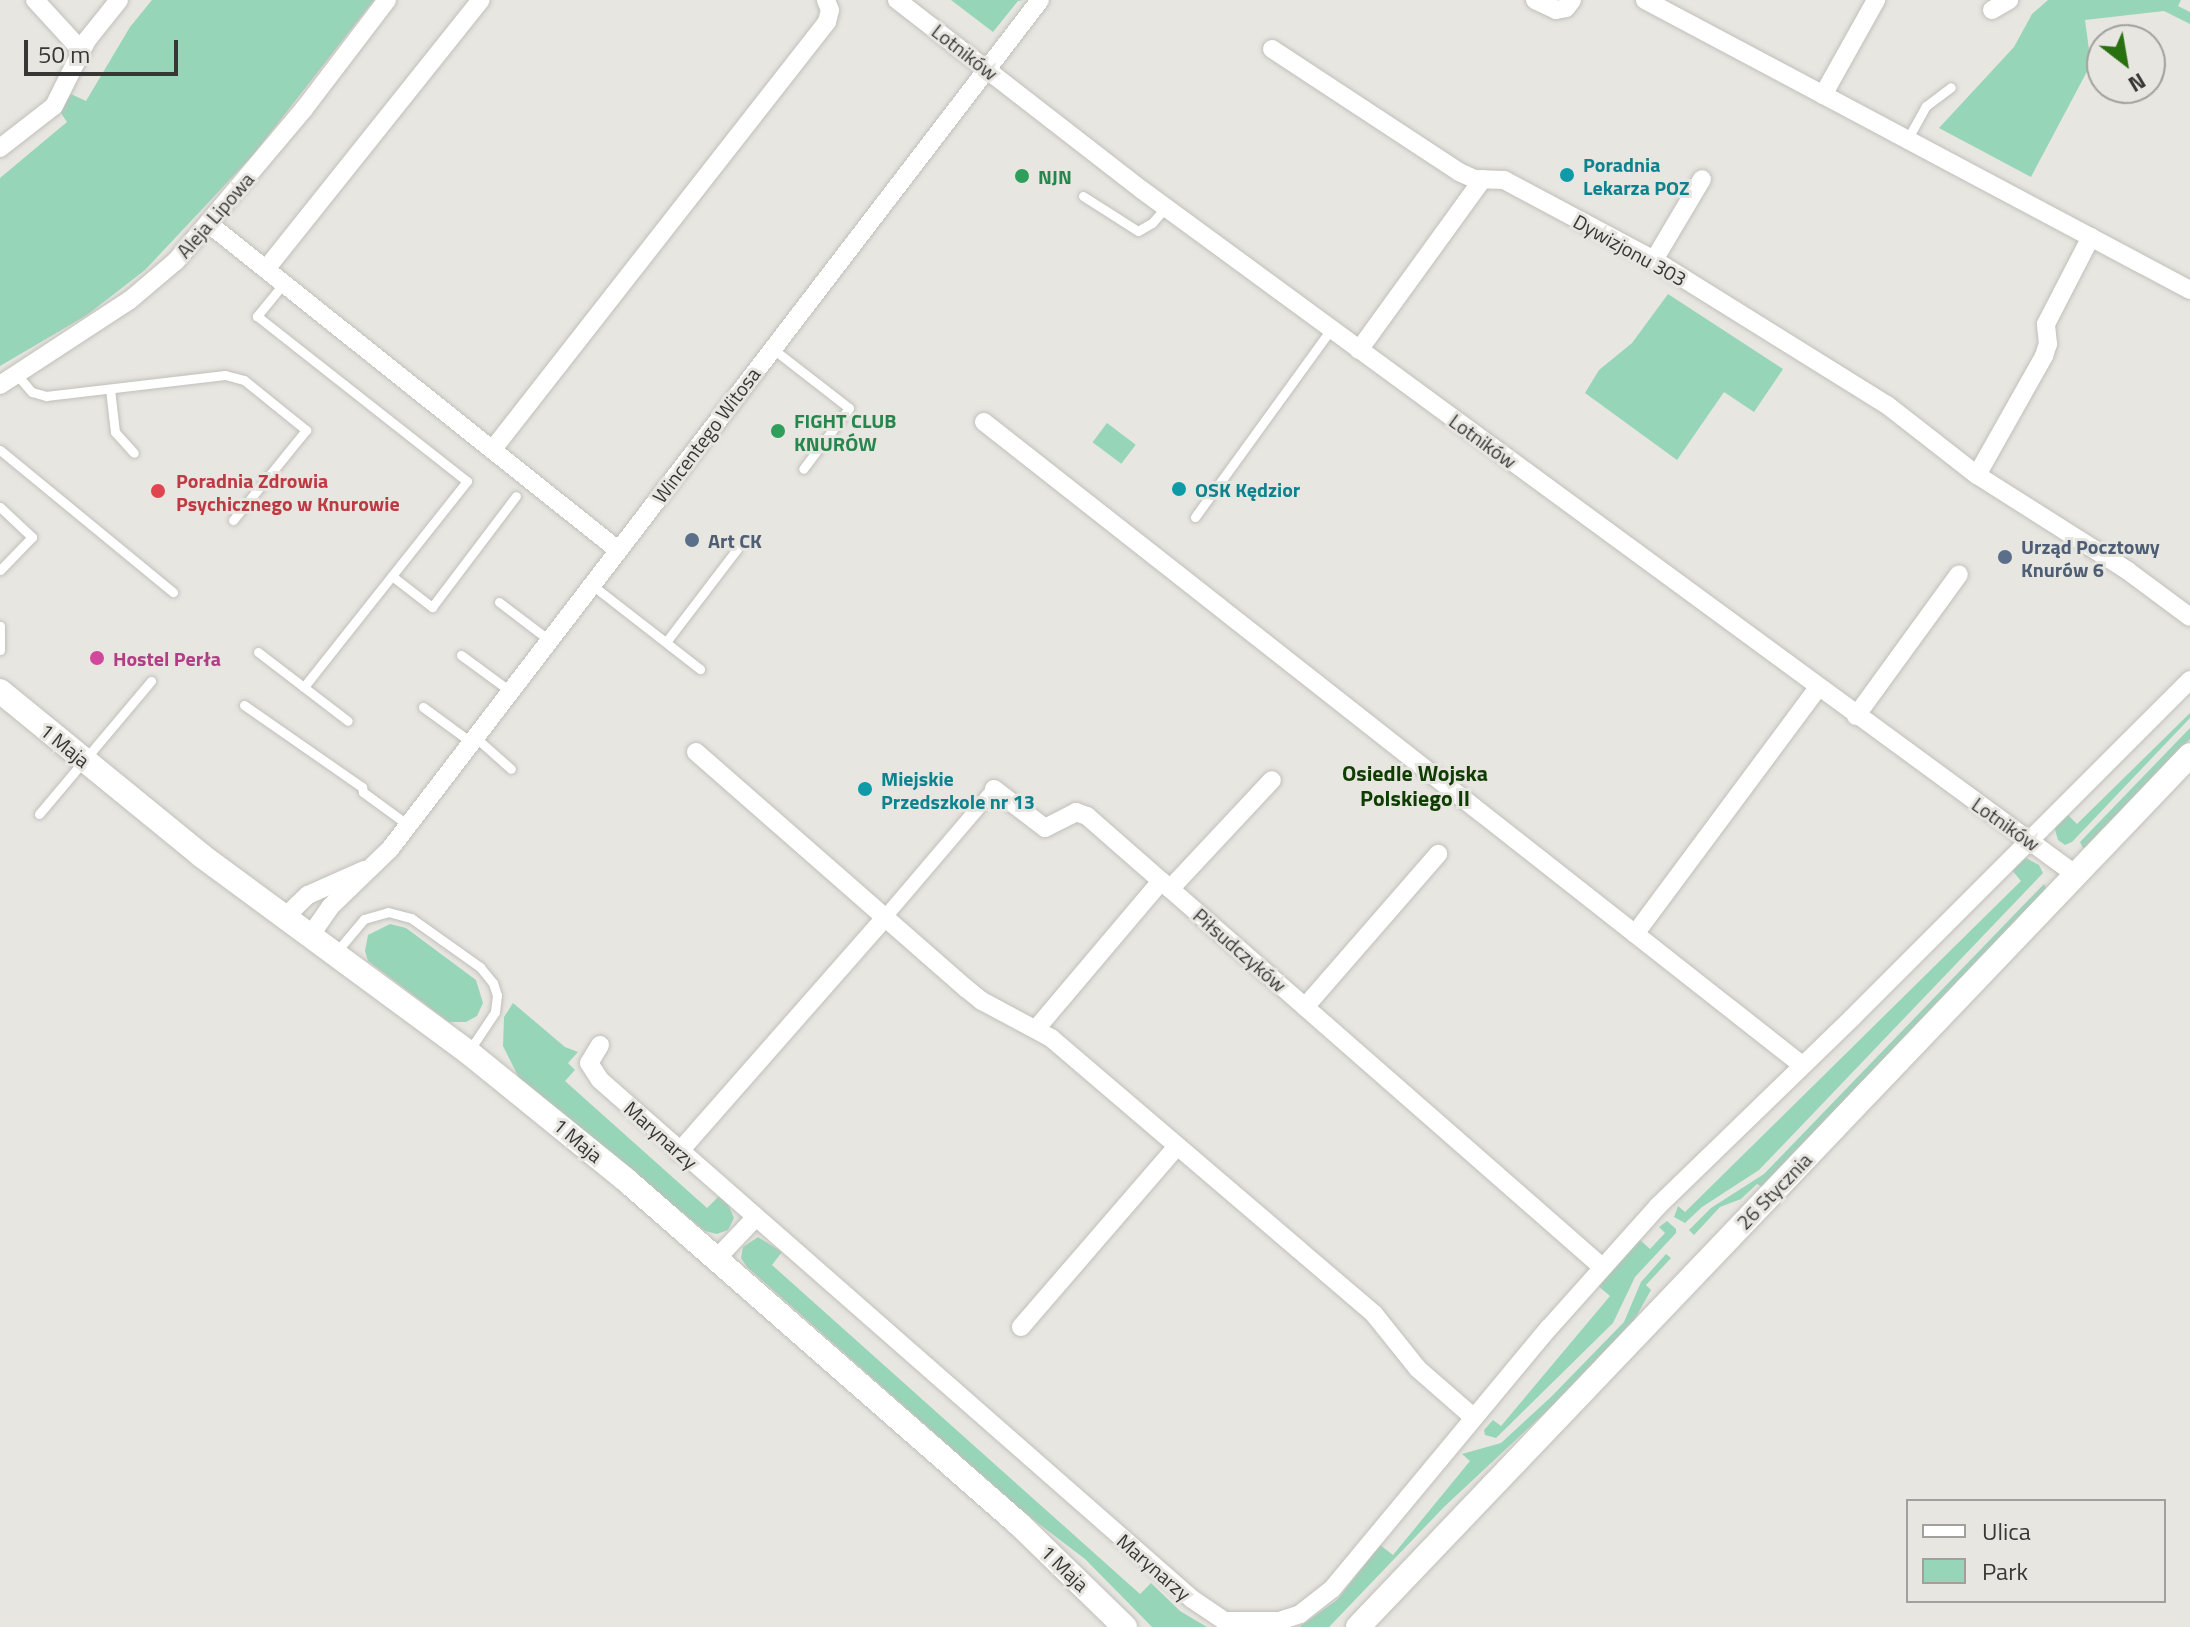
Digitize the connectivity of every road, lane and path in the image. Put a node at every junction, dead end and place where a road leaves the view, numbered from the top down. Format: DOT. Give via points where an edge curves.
graph roads {
  1 [pos="35,0"];
  2 [pos="119,0"];
  3 [pos="387,0"];
  4 [pos="481,0"];
  5 [pos="826,0"];
  6 [pos="897,0"];
  7 [pos="1040,0"];
  8 [pos="1535,0"];
  9 [pos="1572,0"];
  10 [pos="1645,0"];
  11 [pos="1876,0"];
  12 [pos="2009,0"];
  13 [pos="1992,10"];
  14 [pos="1272,49"];
  15 [pos="81,50"];
  16 [pos="986,69"];
  17 [pos="1951,87"];
  18 [pos="1823,95"];
  19 [pos="1907,140"];
  20 [pos="0,148"];
  21 [pos="1483,179"];
  22 [pos="1702,179"];
  23 [pos="1083,196"];
  24 [pos="1166,207"];
  25 [pos="209,224"];
  26 [pos="2091,237"];
  27 [pos="1654,260"];
  28 [pos="266,269"];
  29 [pos="284,283"];
  30 [pos="2190,290"];
  31 [pos="1331,329"];
  32 [pos="773,349"];
  33 [pos="1359,350"];
  34 [pos="17,375"];
  35 [pos="0,385"];
  36 [pos="110,389"];
  37 [pos="984,422"];
  38 [pos="493,449"];
  39 [pos="0,450"];
  40 [pos="134,453"];
  41 [pos="803,469"];
  42 [pos="1977,475"];
  43 [pos="516,496"];
  44 [pos="0,507"];
  45 [pos="1195,517"];
  46 [pos="233,520"];
  47 [pos="737,549"];
  48 [pos="618,550"];
  49 [pos="0,570"];
  50 [pos="1959,574"];
  51 [pos="392,576"];
  52 [pos="592,585"];
  53 [pos="173,592"];
  54 [pos="499,602"];
  55 [pos="2190,617"];
  56 [pos="0,626"];
  57 [pos="549,640"];
  58 [pos="666,642"];
  59 [pos="0,650"];
  60 [pos="258,652"];
  61 [pos="461,655"];
  62 [pos="700,669"];
  63 [pos="2190,680"];
  64 [pos="151,681"];
  65 [pos="304,687"];
  66 [pos="1818,688"];
  67 [pos="0,691"];
  68 [pos="510,691"];
  69 [pos="244,705"];
  70 [pos="423,707"];
  71 [pos="1856,716"];
  72 [pos="348,721"];
  73 [pos="473,740"];
  74 [pos="696,752"];
  75 [pos="2190,755"];
  76 [pos="84,760"];
  77 [pos="511,769"];
  78 [pos="1272,780"];
  79 [pos="994,789"];
  80 [pos="39,814"];
  81 [pos="408,825"];
  82 [pos="2029,842"];
  83 [pos="1438,854"];
  84 [pos="370,868"];
  85 [pos="2075,874"];
  86 [pos="1165,885"];
  87 [pos="886,916"];
  88 [pos="285,917"];
  89 [pos="1635,934"];
  90 [pos="310,936"];
  91 [pos="335,954"];
  92 [pos="1305,1007"];
  93 [pos="1036,1029"];
  94 [pos="600,1045"];
  95 [pos="468,1052"];
  96 [pos="1802,1065"];
  97 [pos="1177,1146"];
  98 [pos="679,1152"];
  99 [pos="755,1218"];
  100 [pos="718,1257"];
  101 [pos="1602,1267"];
  102 [pos="1021,1327"];
  103 [pos="1473,1417"];
  104 [pos="1125,1627"];
  105 [pos="1358,1627"];
  1 -- 15 [label="street"];
  2 -- 15 [label="street"];
  3 -- 25 [label="street, Aleja Lipowa"];
  4 -- 28 [label="street"];
  5 -- 38 [label="street" via="827,22"];
  6 -- 16 [label="street, Lotników"];
  7 -- 16 [label="street, Wincentego Witosa"];
  8 -- 9 [label="street" via="1556,10"];
  10 -- 18 [label="street"];
  11 -- 18 [label="street"];
  12 -- 13 [label="street"];
  14 -- 21 [label="street, Dywizjonu 303" via="1459,172"];
  15 -- 20 [label="street" via="54,106"];
  16 -- 24 [label="street, Lotników"];
  16 -- 32 [label="street, Wincentego Witosa"];
  17 -- 19 [label="lane" via="1926,106"];
  18 -- 19 [label="street"];
  19 -- 26 [label="street"];
  21 -- 27 [label="street, Dywizjonu 303" via="1504,180"];
  21 -- 33 [label="street"];
  22 -- 27 [label="street"];
  23 -- 24 [label="lane" via="1138,231"];
  24 -- 31 [label="street, Lotników"];
  25 -- 28 [label="street"];
  25 -- 34 [label="street, Aleja Lipowa" via="152,283"];
  26 -- 30 [label="street"];
  26 -- 42 [label="street" via="2046,324 2044,356"];
  27 -- 42 [label="street, Dywizjonu 303" via="1887,405"];
  28 -- 29 [label="street"];
  29 -- 38 [label="street"];
  29 -- 51 [label="lane" via="257,316 467,481"];
  31 -- 33 [label="street, Lotników"];
  31 -- 45 [label="lane"];
  32 -- 41 [label="lane" via="849,408"];
  32 -- 48 [label="street, Wincentego Witosa"];
  33 -- 66 [label="street, Lotników"];
  34 -- 35 [label="street, Aleja Lipowa"];
  34 -- 36 [label="lane" via="38,395"];
  36 -- 40 [label="lane" via="115,432"];
  36 -- 46 [label="lane" via="236,376 306,430"];
  37 -- 89 [label="street"];
  38 -- 48 [label="street"];
  39 -- 53 [label="lane"];
  42 -- 55 [label="street, Dywizjonu 303"];
  43 -- 51 [label="lane" via="432,607"];
  44 -- 49 [label="lane" via="32,537"];
  47 -- 58 [label="lane"];
  48 -- 52 [label="street, Wincentego Witosa"];
  50 -- 71 [label="street"];
  51 -- 65 [label="lane"];
  52 -- 57 [label="street, Wincentego Witosa"];
  52 -- 58 [label="lane"];
  54 -- 57 [label="lane"];
  56 -- 59 [label="lane"];
  57 -- 68 [label="street, Wincentego Witosa"];
  58 -- 62 [label="lane"];
  60 -- 65 [label="lane"];
  61 -- 68 [label="lane"];
  63 -- 82 [label="street, Marynarzy"];
  64 -- 76 [label="lane"];
  65 -- 72 [label="lane"];
  66 -- 71 [label="street, Lotników"];
  66 -- 89 [label="street"];
  67 -- 76 [label="street, 1 Maja"];
  68 -- 73 [label="street, Wincentego Witosa"];
  69 -- 81 [label="lane"];
  70 -- 73 [label="lane"];
  71 -- 82 [label="street, Lotników"];
  73 -- 77 [label="lane"];
  73 -- 81 [label="street, Wincentego Witosa"];
  74 -- 87 [label="street"];
  75 -- 85 [label="street, 26 Stycznia"];
  76 -- 80 [label="lane"];
  76 -- 88 [label="street, 1 Maja"];
  78 -- 86 [label="street"];
  79 -- 86 [label="street, Piłsudczyków" via="1045,828 1082,813"];
  79 -- 87 [label="street, Piłsudczyków"];
  81 -- 84 [label="street, Wincentego Witosa"];
  82 -- 85 [label="street, Lotników"];
  82 -- 96 [label="street, Marynarzy"];
  83 -- 92 [label="street"];
  84 -- 88 [label="street, Wincentego Witosa" via="308,895"];
  84 -- 90 [label="street, Wincentego Witosa" via="330,907"];
  85 -- 105 [label="street, 26 Stycznia"];
  86 -- 92 [label="street, Piłsudczyków"];
  86 -- 93 [label="street"];
  87 -- 93 [label="street" via="982,1001"];
  87 -- 98 [label="street"];
  88 -- 90 [label="street, 1 Maja"];
  89 -- 96 [label="street"];
  90 -- 91 [label="street, 1 Maja"];
  91 -- 95 [label="street, 1 Maja"];
  91 -- 95 [label="lane" via="364,919 388,912 411,918 480,967 497,995 495,1012"];
  92 -- 101 [label="street, Piłsudczyków"];
  93 -- 97 [label="street"];
  94 -- 98 [label="street, Marynarzy" via="589,1059 596,1076"];
  95 -- 100 [label="street, 1 Maja"];
  96 -- 101 [label="street, Marynarzy"];
  97 -- 102 [label="street"];
  97 -- 103 [label="street" via="1374,1314 1418,1369"];
  98 -- 99 [label="street, Marynarzy"];
  99 -- 100 [label="street"];
  99 -- 103 [label="street, Marynarzy" via="1192,1599 1225,1621 1279,1621 1323,1598"];
  100 -- 104 [label="street, 1 Maja" via="1019,1524"];
  101 -- 103 [label="street, Marynarzy"];
}
